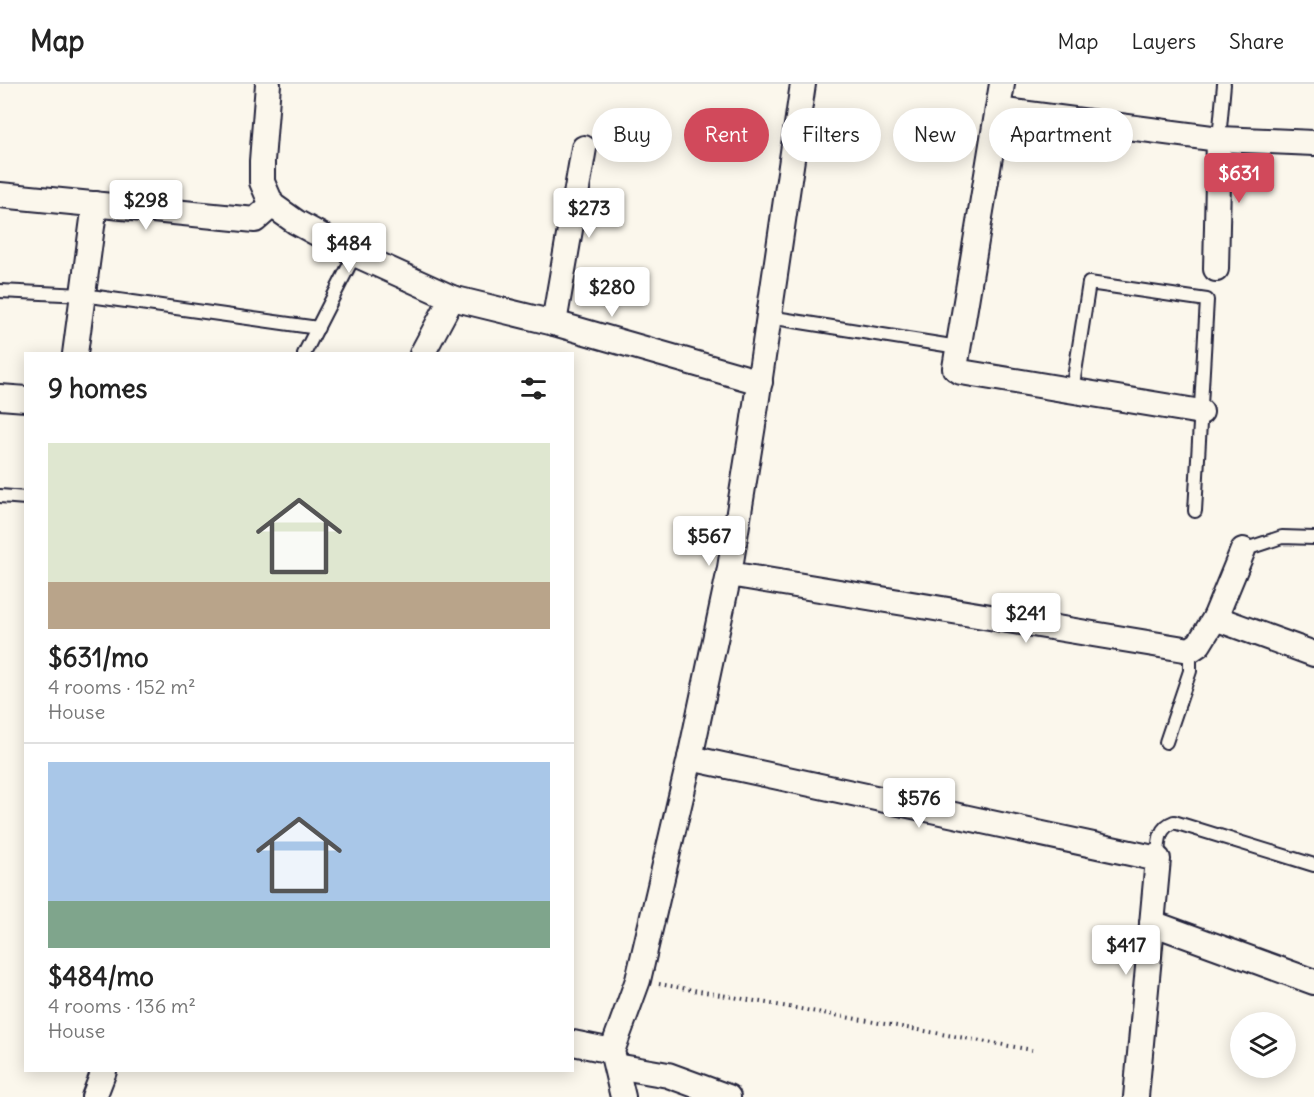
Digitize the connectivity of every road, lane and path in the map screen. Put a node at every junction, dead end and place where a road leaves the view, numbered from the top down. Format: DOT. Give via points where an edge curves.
graph roads {
  1 [pos="268,84"];
  2 [pos="803,84"];
  3 [pos="1002,84"];
  4 [pos="1224,84"];
  5 [pos="998,108"];
  6 [pos="1133,128"];
  7 [pos="1219,139"];
  8 [pos="1314,143"];
  9 [pos="584,148"];
  10 [pos="989,162"];
  11 [pos="0,195"];
  12 [pos="95,204"];
  13 [pos="272,205"];
  14 [pos="355,254"];
  15 [pos="1216,269"];
  16 [pos="0,291"];
  17 [pos="83,295"];
  18 [pos="452,298"];
  19 [pos="769,316"];
  20 [pos="554,323"];
  21 [pos="318,328"];
  22 [pos="958,347"];
  23 [pos="75,352"];
  24 [pos="305,352"];
  25 [pos="423,352"];
  26 [pos="760,382"];
  27 [pos="1071,390"];
  28 [pos="0,397"];
  29 [pos="24,399"];
  30 [pos="1201,412"];
  31 [pos="0,496"];
  32 [pos="24,498"];
  33 [pos="1195,511"];
  34 [pos="1314,538"];
  35 [pos="1243,550"];
  36 [pos="729,574"];
  37 [pos="1215,618"];
  38 [pos="1190,650"];
  39 [pos="1314,654"];
  40 [pos="1166,742"];
  41 [pos="690,758"];
  42 [pos="1158,859"];
  43 [pos="1314,865"];
  44 [pos="1152,923"];
  45 [pos="638,980"];
  46 [pos="1314,982"];
  47 [pos="574,1043"];
  48 [pos="1032,1050"];
  49 [pos="614,1059"];
  50 [pos="104,1072"];
  51 [pos="94,1097"];
  52 [pos="623,1097"];
  53 [pos="728,1097"];
  54 [pos="1136,1097"];
  1 -- 13 [label="street" via="262,182"];
  2 -- 19 [label="street"];
  3 -- 5 [label="street"];
  4 -- 7 [label="lane"];
  6 -- 7 [label="street"];
  7 -- 8 [label="street"];
  7 -- 15 [label="street"];
  9 -- 20 [label="street"];
  10 -- 22 [label="street"];
  11 -- 12 [label="street"];
  12 -- 13 [label="street" via="255,220"];
  12 -- 17 [label="street"];
  13 -- 14 [label="street"];
  14 -- 18 [label="street"];
  14 -- 21 [label="lane"];
  16 -- 17 [label="lane"];
  17 -- 21 [label="lane"];
  17 -- 23 [label="street"];
  18 -- 20 [label="street"];
  18 -- 25 [label="street"];
  19 -- 22 [label="lane"];
  19 -- 26 [label="street"];
  20 -- 26 [label="street"];
  21 -- 24 [label="lane"];
  22 -- 27 [label="street" via="957,371"];
  26 -- 36 [label="street"];
  27 -- 30 [label="street"];
  27 -- 30 [label="lane" via="1089,283 1204,299 1208,303"];
  28 -- 29 [label="street"];
  30 -- 33 [label="lane"];
  31 -- 32 [label="lane"];
  34 -- 35 [label="lane" via="1282,537"];
  35 -- 37 [label="street"];
  36 -- 38 [label="street"];
  36 -- 41 [label="street"];
  37 -- 38 [label="street" via="1199,644"];
  37 -- 39 [label="street"];
  38 -- 40 [label="lane" via="1190,670"];
  41 -- 42 [label="street"];
  41 -- 45 [label="street"];
  42 -- 43 [label="lane" via="1160,834 1174,822"];
  42 -- 44 [label="street"];
  44 -- 46 [label="street"];
  44 -- 54 [label="street"];
  45 -- 48 [label="path"];
  45 -- 49 [label="street"];
  47 -- 49 [label="street"];
  49 -- 52 [label="street"];
  49 -- 53 [label="street"];
  50 -- 51 [label="street"];
}
